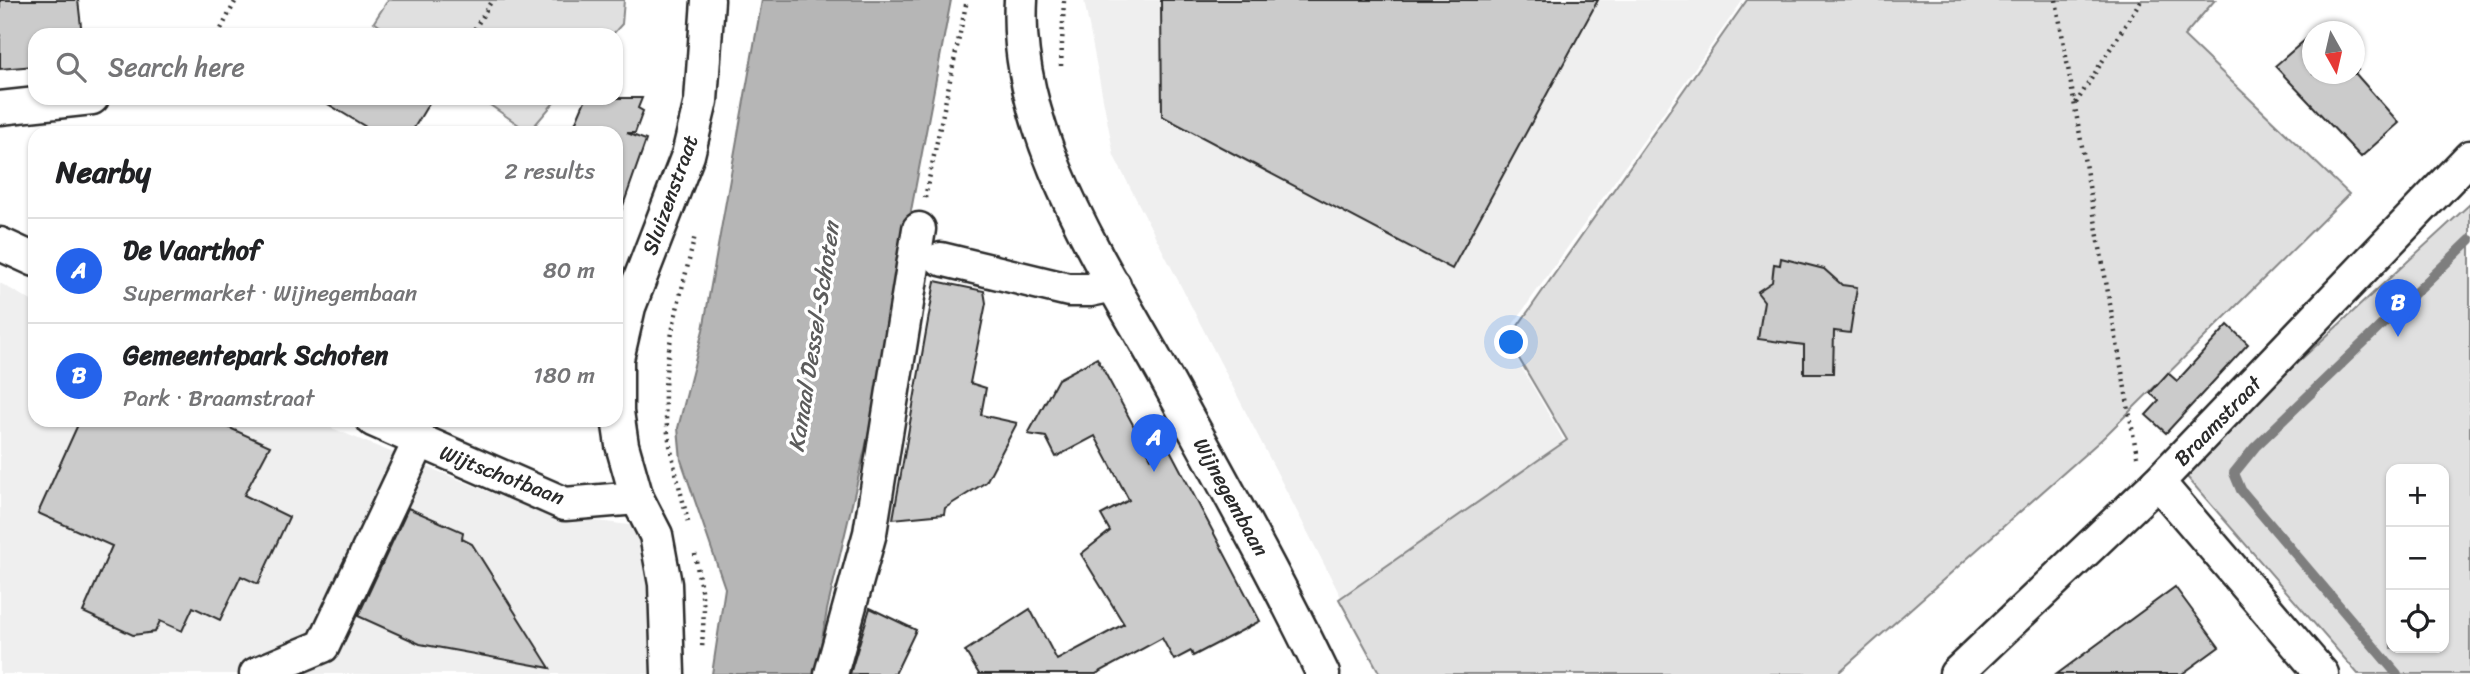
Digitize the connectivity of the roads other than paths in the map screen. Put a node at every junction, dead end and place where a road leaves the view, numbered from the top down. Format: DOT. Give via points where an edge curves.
graph roads {
  1 [pos="708,0"];
  2 [pos="1021,0"];
  3 [pos="28,105"];
  4 [pos="0,108"];
  5 [pos="2470,157"];
  6 [pos="919,229"];
  7 [pos="0,244"];
  8 [pos="28,257"];
  9 [pos="941,259"];
  10 [pos="1114,285"];
  11 [pos="623,333"];
  12 [pos="388,427"];
  13 [pos="619,427"];
  14 [pos="419,442"];
  15 [pos="2151,489"];
  16 [pos="637,498"];
  17 [pos="256,674"];
  18 [pos="668,674"];
  19 [pos="831,674"];
  20 [pos="1324,674"];
  21 [pos="1956,674"];
  22 [pos="2322,674"];
  1 -- 11 [label="street, Sluizenstraat" via="701,101 688,155"];
  2 -- 10 [label="street, Wijnegembaan" via="1032,102 1063,186"];
  3 -- 4 [label="street"];
  5 -- 15 [label="street, Braamstraat"];
  6 -- 19 [label="street" via="870,533"];
  7 -- 8 [label="street"];
  9 -- 10 [label="street" via="1069,290"];
  10 -- 20 [label="street, Wijnegembaan"];
  12 -- 14 [label="street, Wijtschotbaan"];
  13 -- 16 [label="street, Sluizenstraat"];
  14 -- 16 [label="street, Wijtschotbaan" via="565,503"];
  14 -- 17 [label="street" via="323,646"];
  15 -- 21 [label="street, Braamstraat"];
  15 -- 22 [label="street"];
  16 -- 18 [label="street, Sluizenstraat" via="656,535 665,584"];
}
